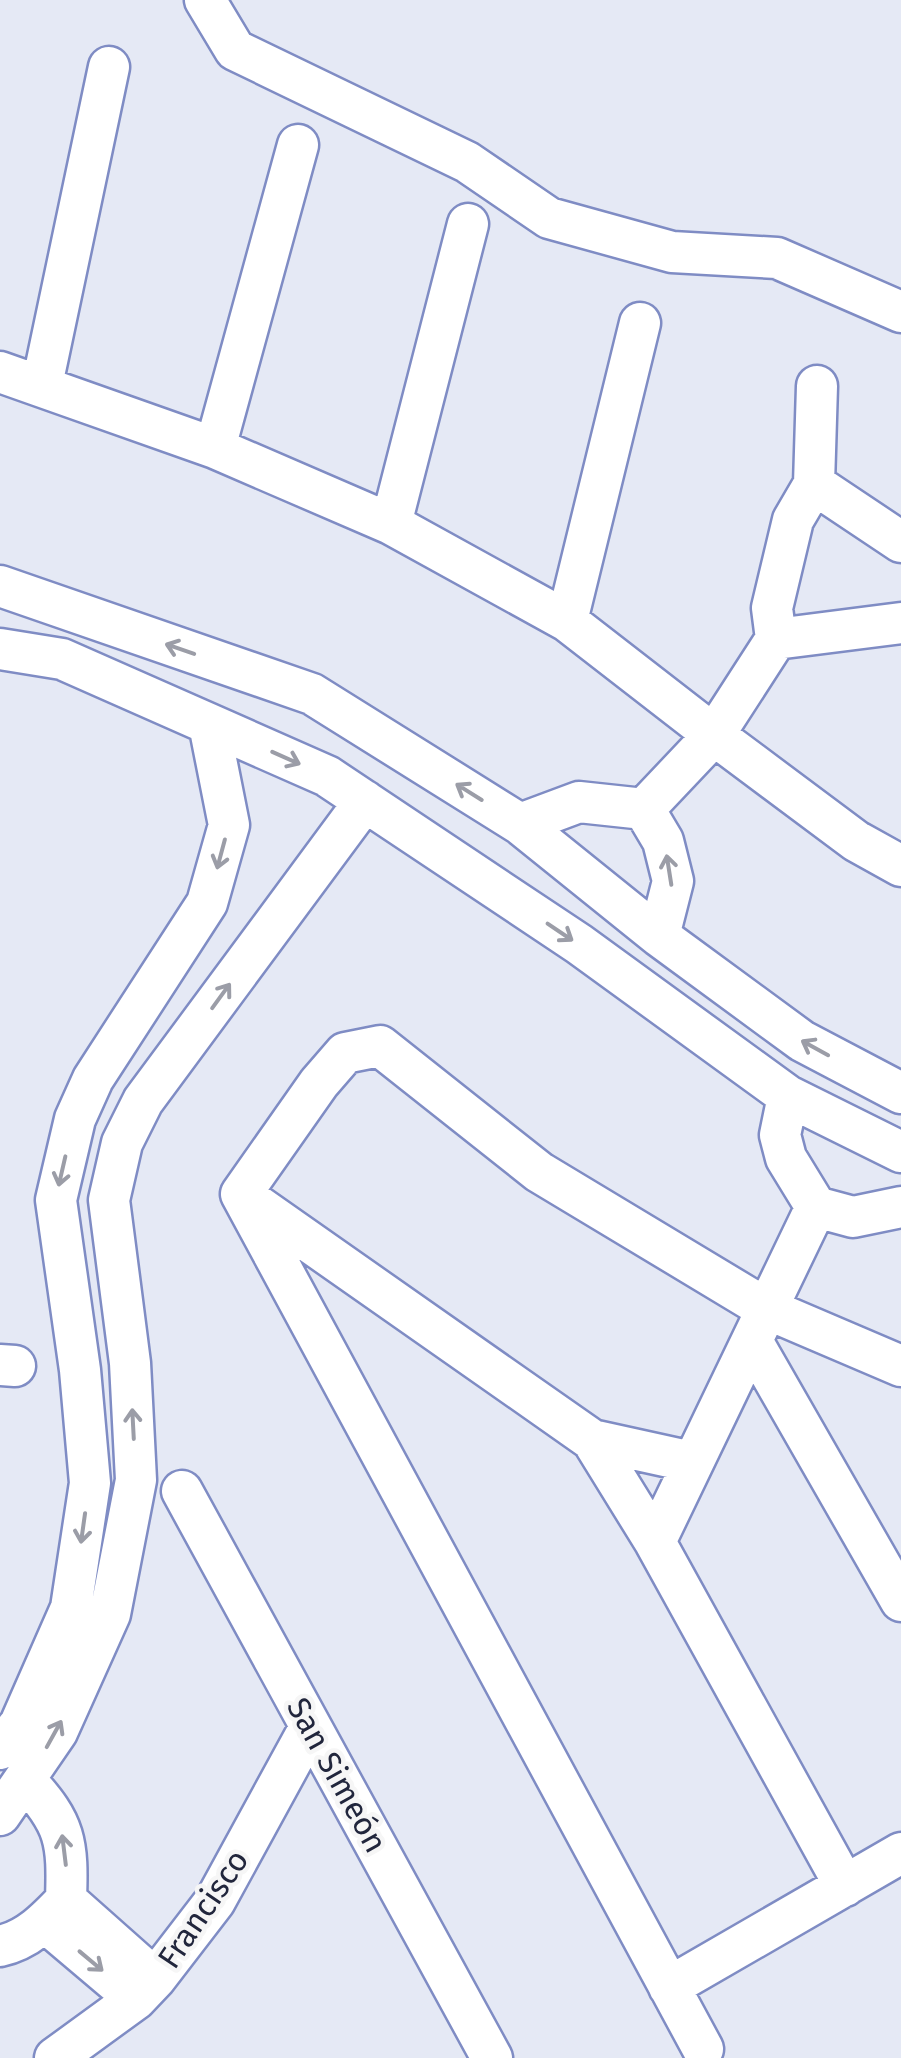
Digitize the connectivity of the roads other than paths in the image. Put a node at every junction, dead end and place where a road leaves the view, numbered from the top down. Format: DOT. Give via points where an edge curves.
graph roads {
  1 [pos="205,0"];
  2 [pos="109,67"];
  3 [pos="298,145"];
  4 [pos="468,224"];
  5 [pos="901,312"];
  6 [pos="640,323"];
  7 [pos="0,372"];
  8 [pos="42,385"];
  9 [pos="817,386"];
  10 [pos="215,448"];
  11 [pos="814,484"];
  12 [pos="391,524"];
  13 [pos="901,542"];
  14 [pos="0,586"];
  15 [pos="567,620"];
  16 [pos="901,623"];
  17 [pos="776,639"];
  18 [pos="0,649"];
  19 [pos="210,724"];
  20 [pos="714,735"];
  21 [pos="365,801"];
  22 [pos="644,808"];
  23 [pos="520,824"];
  24 [pos="901,866"];
  25 [pos="659,936"];
  26 [pos="901,1093"];
  27 [pos="788,1096"];
  28 [pos="75,1120"];
  29 [pos="122,1144"];
  30 [pos="901,1152"];
  31 [pos="241,1194"];
  32 [pos="816,1207"];
  33 [pos="901,1207"];
  34 [pos="759,1325"];
  35 [pos="901,1366"];
  36 [pos="592,1440"];
  37 [pos="692,1462"];
  38 [pos="182,1490"];
  39 [pos="655,1542"];
  40 [pos="901,1600"];
  41 [pos="310,1727"];
  42 [pos="0,1749"];
  43 [pos="26,1781"];
  44 [pos="0,1815"];
  45 [pos="901,1853"];
  46 [pos="846,1886"];
  47 [pos="56,1911"];
  48 [pos="0,1946"];
  49 [pos="669,1987"];
  50 [pos="146,1989"];
  51 [pos="702,2049"];
  52 [pos="56,2058"];
  53 [pos="492,2058"];
  1 -- 5 [label="street" via="235,50 467,162 549,218 672,252 778,258"];
  2 -- 8 [label="street"];
  3 -- 10 [label="street"];
  4 -- 12 [label="street"];
  6 -- 15 [label="street"];
  7 -- 8 [label="street"];
  8 -- 10 [label="street"];
  9 -- 11 [label="street"];
  10 -- 12 [label="street"];
  11 -- 13 [label="street"];
  11 -- 17 [label="street" via="792,520 772,608"];
  12 -- 15 [label="street"];
  23 -- 14 [label="street, one-way" via="312,694"];
  15 -- 20 [label="street"];
  16 -- 17 [label="street"];
  17 -- 20 [label="street"];
  18 -- 19 [label="street" via="62,659"];
  19 -- 21 [label="street, one-way" via="327,776"];
  19 -- 28 [label="street, one-way" via="228,824 207,903 93,1079"];
  20 -- 22 [label="street"];
  20 -- 24 [label="street" via="856,841"];
  21 -- 27 [label="street, one-way" via="579,944"];
  29 -- 21 [label="street, one-way" via="142,1101"];
  22 -- 23 [label="street" via="579,802"];
  25 -- 22 [label="street, one-way" via="673,881 663,841"];
  23 -- 25 [label="street"];
  26 -- 25 [label="street, one-way" via="802,1041"];
  27 -- 30 [label="street"];
  27 -- 32 [label="street" via="780,1135 798,1184"];
  28 -- 29 [label="street"];
  28 -- 42 [label="street, one-way" via="56,1200 90,1482 71,1608 20,1724"];
  43 -- 29 [label="street, one-way" via="110,1614 136,1480 130,1364 109,1200"];
  31 -- 34 [label="street" via="345,1053 380,1046 538,1172"];
  31 -- 36 [label="street"];
  31 -- 49 [label="street"];
  32 -- 33 [label="street" via="853,1216"];
  32 -- 34 [label="street"];
  34 -- 35 [label="street"];
  34 -- 37 [label="street"];
  34 -- 40 [label="street"];
  36 -- 37 [label="street"];
  36 -- 39 [label="street"];
  37 -- 39 [label="street"];
  38 -- 41 [label="street, San Simeón"];
  39 -- 46 [label="street"];
  41 -- 50 [label="street, Francisco" via="214,1901"];
  41 -- 53 [label="street, San Simeón"];
  43 -- 44 [label="street"];
  47 -- 43 [label="street, one-way" via="64,1836 52,1808"];
  45 -- 46 [label="street"];
  46 -- 49 [label="street"];
  47 -- 48 [label="street" via="27,1936"];
  47 -- 50 [label="street"];
  49 -- 51 [label="street"];
  50 -- 52 [label="street, Francisco"];
}
